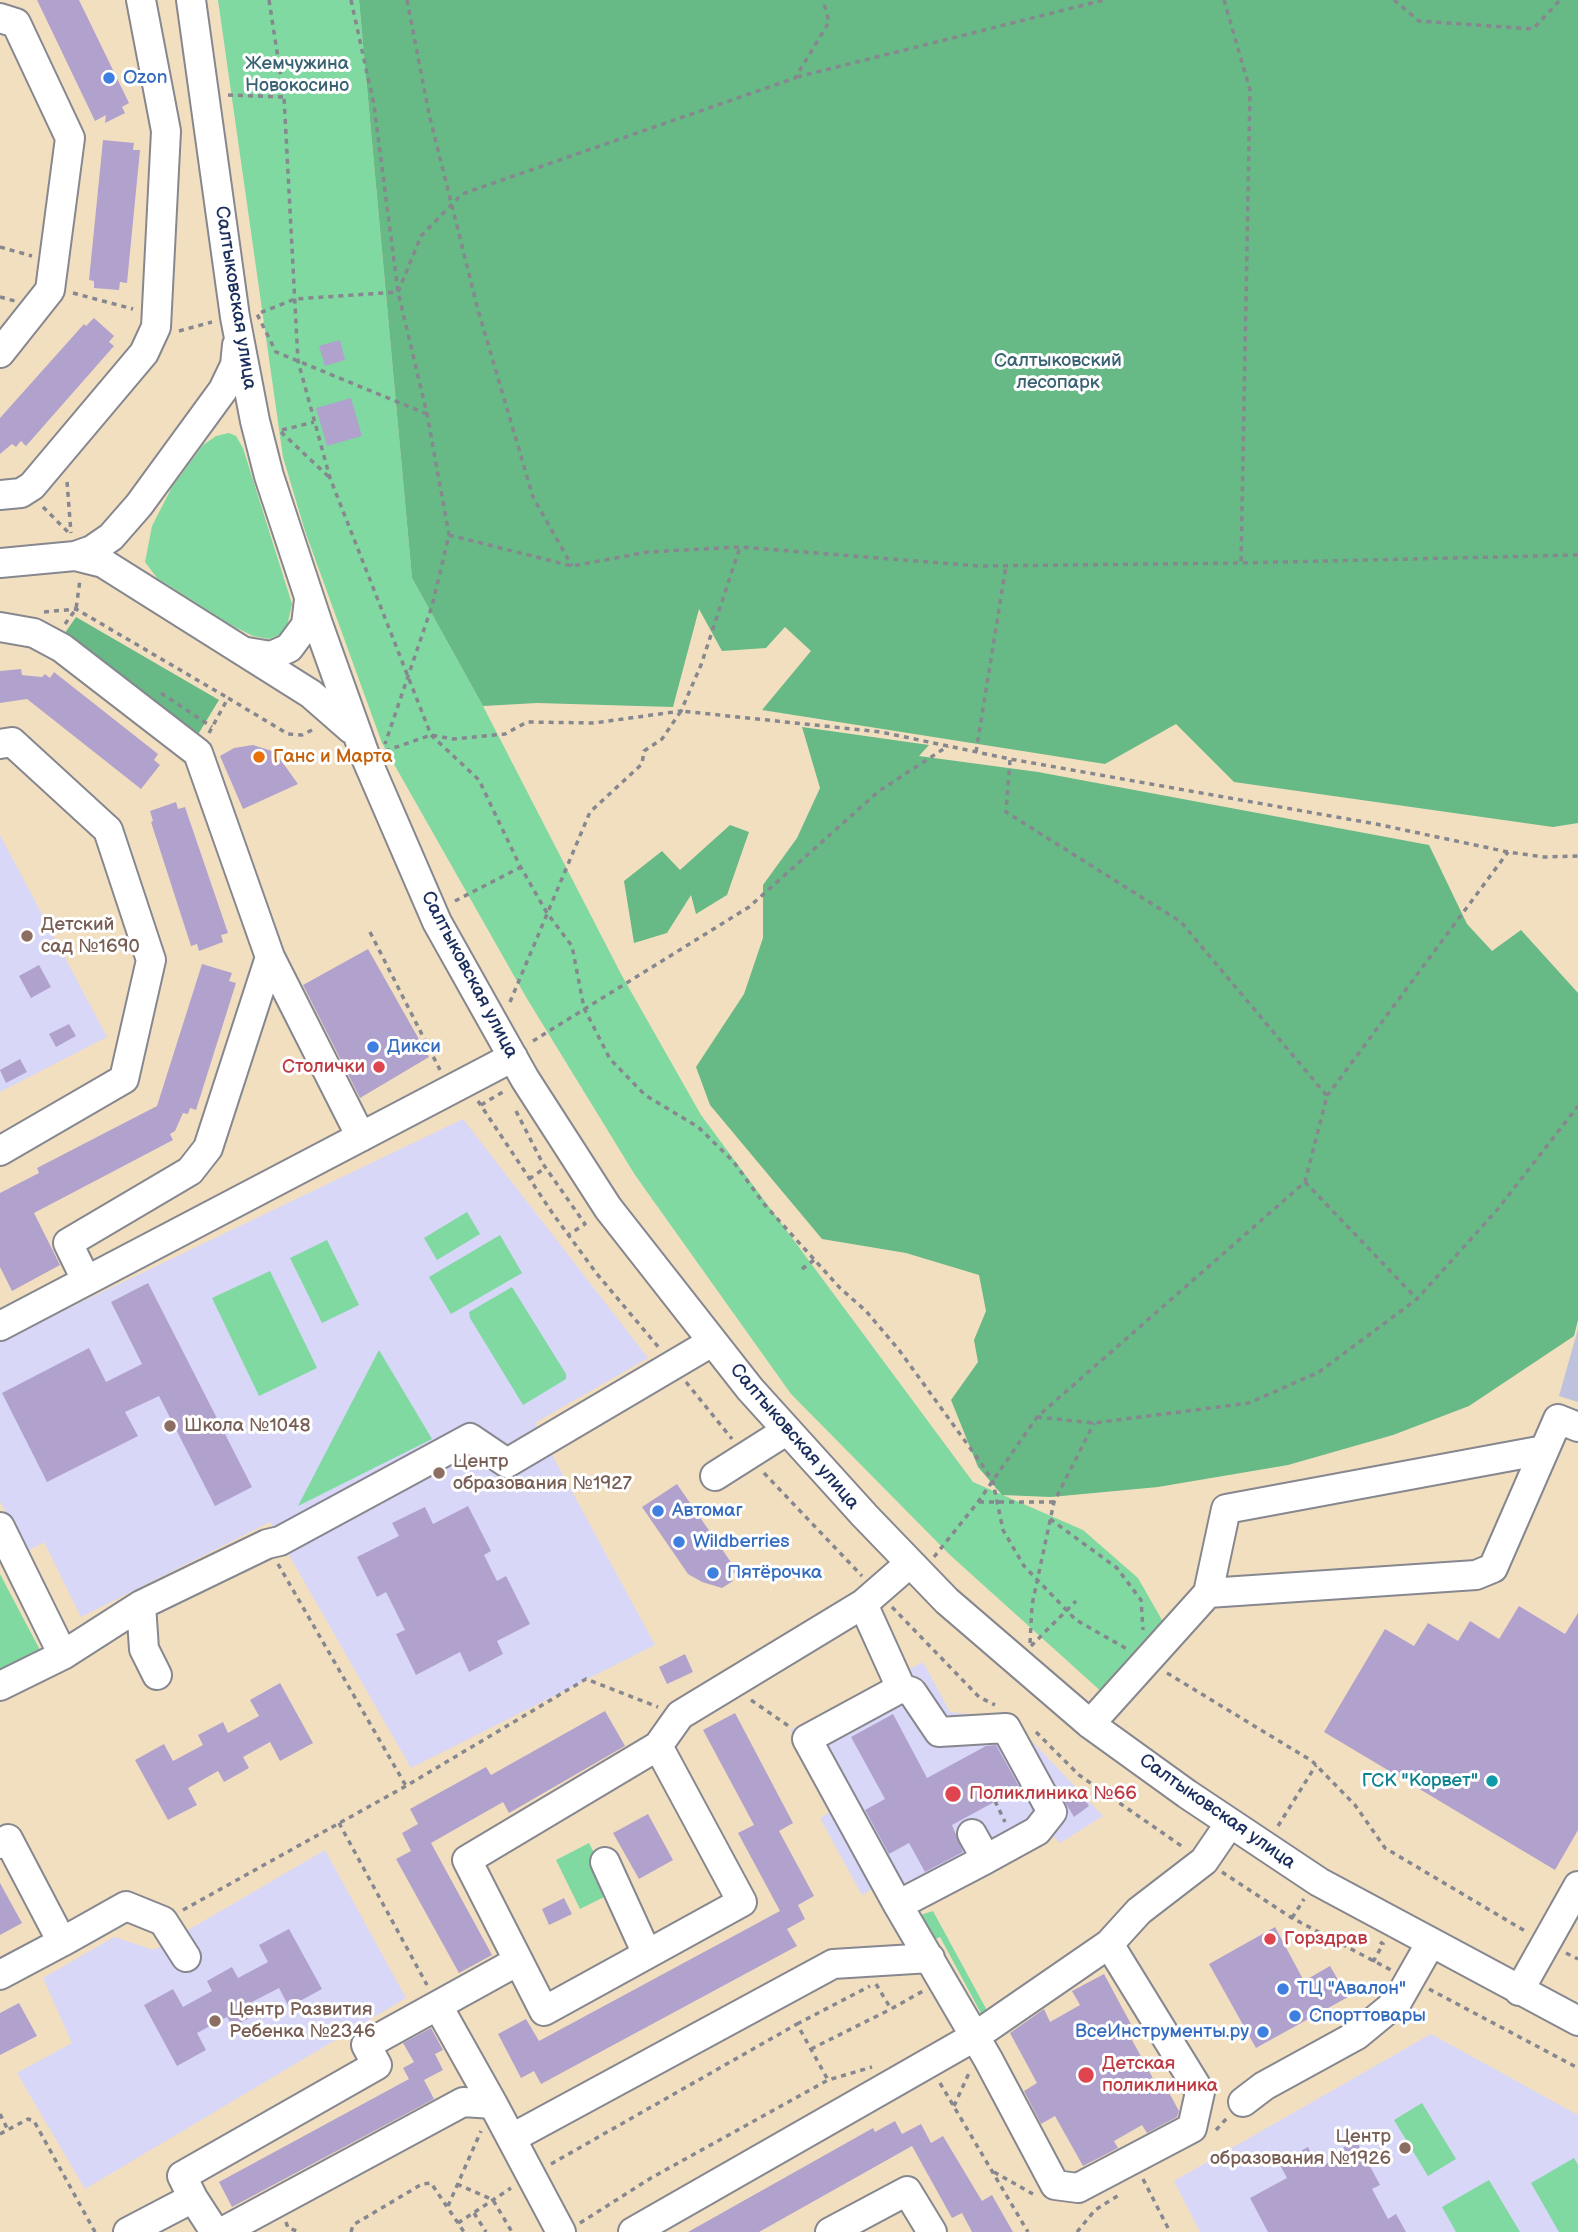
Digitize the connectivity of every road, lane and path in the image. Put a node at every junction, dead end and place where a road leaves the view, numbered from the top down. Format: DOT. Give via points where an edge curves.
graph roads {
  1 [pos="141,0"];
  2 [pos="191,0"];
  3 [pos="269,0"];
  4 [pos="351,0"];
  5 [pos="407,0"];
  6 [pos="823,0"];
  7 [pos="1104,0"];
  8 [pos="1224,0"];
  9 [pos="1394,0"];
  10 [pos="1560,0"];
  11 [pos="0,18"];
  12 [pos="795,78"];
  13 [pos="228,95"];
  14 [pos="284,97"];
  15 [pos="211,128"];
  16 [pos="166,131"];
  17 [pos="452,205"];
  18 [pos="0,247"];
  19 [pos="53,275"];
  20 [pos="398,292"];
  21 [pos="295,299"];
  22 [pos="226,319"];
  23 [pos="154,328"];
  24 [pos="0,353"];
  25 [pos="298,360"];
  26 [pos="427,414"];
  27 [pos="314,422"];
  28 [pos="191,434"];
  29 [pos="65,450"];
  30 [pos="269,476"];
  31 [pos="158,478"];
  32 [pos="330,478"];
  33 [pos="13,493"];
  34 [pos="449,535"];
  35 [pos="740,547"];
  36 [pos="1578,555"];
  37 [pos="0,563"];
  38 [pos="1241,564"];
  39 [pos="78,566"];
  40 [pos="572,566"];
  41 [pos="1006,566"];
  42 [pos="308,590"];
  43 [pos="147,592"];
  44 [pos="0,627"];
  45 [pos="223,640"];
  46 [pos="407,680"];
  47 [pos="228,698"];
  48 [pos="681,711"];
  49 [pos="321,726"];
  50 [pos="431,735"];
  51 [pos="0,744"];
  52 [pos="948,746"];
  53 [pos="976,752"];
  54 [pos="198,753"];
  55 [pos="364,753"];
  56 [pos="1010,759"];
  57 [pos="1507,852"];
  58 [pos="1578,856"];
  59 [pos="521,867"];
  60 [pos="455,901"];
  61 [pos="547,913"];
  62 [pos="370,932"];
  63 [pos="270,957"];
  64 [pos="510,1002"];
  65 [pos="584,1008"];
  66 [pos="511,1064"];
  67 [pos="450,1090"];
  68 [pos="1327,1096"];
  69 [pos="481,1105"];
  70 [pos="1578,1106"];
  71 [pos="361,1137"];
  72 [pos="0,1151"];
  73 [pos="545,1167"];
  74 [pos="529,1179"];
  75 [pos="1305,1182"];
  76 [pos="568,1235"];
  77 [pos="814,1260"];
  78 [pos="802,1269"];
  79 [pos="86,1280"];
  80 [pos="1417,1299"];
  81 [pos="2,1319"];
  82 [pos="712,1342"];
  83 [pos="1568,1415"];
  84 [pos="1037,1417"];
  85 [pos="1094,1423"];
  86 [pos="786,1432"];
  87 [pos="1544,1450"];
  88 [pos="715,1476"];
  89 [pos="993,1482"];
  90 [pos="978,1502"];
  91 [pos="997,1502"];
  92 [pos="1054,1502"];
  93 [pos="1050,1520"];
  94 [pos="0,1527"];
  95 [pos="267,1544"];
  96 [pos="921,1561"];
  97 [pos="1038,1579"];
  98 [pos="1209,1593"];
  99 [pos="1076,1601"];
  100 [pos="863,1604"];
  101 [pos="141,1605"];
  102 [pos="1066,1610"];
  103 [pos="62,1655"];
  104 [pos="1145,1660"];
  105 [pos="157,1675"];
  106 [pos="729,1685"];
  107 [pos="0,1686"];
  108 [pos="901,1688"];
  109 [pos="680,1716"];
  110 [pos="1090,1724"];
  111 [pos="807,1739"];
  112 [pos="659,1746"];
  113 [pos="1316,1765"];
  114 [pos="406,1786"];
  115 [pos="339,1823"];
  116 [pos="1230,1823"];
  117 [pos="1277,1828"];
  118 [pos="972,1834"];
  119 [pos="3,1835"];
  120 [pos="986,1859"];
  121 [pos="605,1862"];
  122 [pos="1578,1886"];
  123 [pos="898,1905"];
  124 [pos="1316,1905"];
  125 [pos="1292,1918"];
  126 [pos="163,1921"];
  127 [pos="1372,1937"];
  128 [pos="62,1942"];
  129 [pos="1546,1943"];
  130 [pos="1109,1944"];
  131 [pos="1430,1944"];
  132 [pos="648,1954"];
  133 [pos="186,1957"];
  134 [pos="1578,1959"];
  135 [pos="518,1961"];
  136 [pos="1373,1963"];
  137 [pos="937,1969"];
  138 [pos="0,1975"];
  139 [pos="1519,1991"];
  140 [pos="438,2006"];
  141 [pos="891,2009"];
  142 [pos="1578,2021"];
  143 [pos="797,2024"];
  144 [pos="977,2041"];
  145 [pos="811,2049"];
  146 [pos="881,2064"];
  147 [pos="929,2064"];
  148 [pos="828,2080"];
  149 [pos="1243,2102"];
  150 [pos="493,2104"];
  151 [pos="954,2106"];
  152 [pos="0,2114"];
  153 [pos="8,2130"];
  154 [pos="1215,2132"];
  155 [pos="0,2134"];
  156 [pos="512,2138"];
  157 [pos="1152,2174"];
  158 [pos="532,2175"];
  159 [pos="457,2184"];
  160 [pos="1130,2188"];
  161 [pos="193,2198"];
  162 [pos="494,2200"];
  163 [pos="448,2206"];
  164 [pos="474,2213"];
  165 [pos="458,2223"];
  166 [pos="569,2229"];
  167 [pos="95,2232"];
  168 [pos="128,2232"];
  169 [pos="215,2232"];
  170 [pos="222,2232"];
  171 [pos="352,2232"];
  172 [pos="464,2232"];
  173 [pos="486,2232"];
  174 [pos="512,2232"];
  175 [pos="633,2232"];
  176 [pos="830,2232"];
  177 [pos="932,2232"];
  178 [pos="1028,2232"];
  179 [pos="1077,2232"];
  180 [pos="1170,2232"];
  1 -- 16 [label="street"];
  2 -- 15 [label="street, Салтыковская улица"];
  3 -- 14 [label="path"];
  4 -- 20 [label="path" via="373,105"];
  5 -- 17 [label="path"];
  6 -- 12 [label="path" via="829,22"];
  7 -- 12 [label="path"];
  8 -- 38 [label="path" via="1250,90"];
  9 -- 10 [label="path" via="1419,21 1534,29"];
  11 -- 19 [label="street" via="16,23 70,138"];
  12 -- 17 [label="path" via="462,194"];
  13 -- 14 [label="path"];
  14 -- 21 [label="path"];
  15 -- 16 [label="street"];
  15 -- 22 [label="street, Салтыковская улица"];
  16 -- 23 [label="street"];
  17 -- 20 [label="path" via="421,236"];
  17 -- 40 [label="path" via="533,497"];
  18 -- 19 [label="path"];
  19 -- 23 [label="path"];
  19 -- 24 [label="street"];
  20 -- 21 [label="path"];
  20 -- 26 [label="path"];
  21 -- 25 [label="path"];
  21 -- 25 [label="path" via="257,313 276,352"];
  22 -- 23 [label="path"];
  22 -- 28 [label="street" via="237,356 230,378"];
  22 -- 30 [label="street, Салтыковская улица"];
  23 -- 29 [label="street"];
  25 -- 26 [label="path"];
  25 -- 27 [label="path"];
  26 -- 34 [label="path"];
  27 -- 32 [label="path"];
  27 -- 32 [label="path" via="280,430"];
  28 -- 30 [label="street" via="219,417 238,418 254,431"];
  28 -- 31 [label="street"];
  29 -- 33 [label="street"];
  29 -- 33 [label="path" via="71,535"];
  30 -- 42 [label="street, Салтыковская улица"];
  31 -- 39 [label="street" via="120,529"];
  31 -- 43 [label="street" via="141,507 128,554 134,579"];
  32 -- 46 [label="path"];
  34 -- 40 [label="path"];
  34 -- 46 [label="path"];
  35 -- 40 [label="path" via="648,552"];
  35 -- 41 [label="path"];
  35 -- 48 [label="path"];
  36 -- 38 [label="path"];
  37 -- 39 [label="street"];
  38 -- 41 [label="path"];
  39 -- 43 [label="street" via="103,563"];
  39 -- 47 [label="path" via="76,609"];
  41 -- 53 [label="path"];
  42 -- 45 [label="street, Салтыковская улица" via="306,625 296,642 281,653 255,655"];
  42 -- 55 [label="street, Салтыковская улица"];
  43 -- 45 [label="street"];
  44 -- 54 [label="street" via="34,633 62,648"];
  45 -- 55 [label="street" via="327,705 349,727"];
  46 -- 50 [label="path"];
  46 -- 50 [label="path" via="382,752"];
  47 -- 49 [label="path" via="288,734 302,735"];
  47 -- 54 [label="path"];
  48 -- 50 [label="path" via="594,723 527,722 505,734 453,739"];
  48 -- 52 [label="path" via="881,732"];
  48 -- 61 [label="path" via="662,739 644,751 642,764 590,812"];
  50 -- 59 [label="path" via="479,780"];
  51 -- 72 [label="street" via="12,742 108,830 151,960 124,1079"];
  52 -- 53 [label="path"];
  52 -- 65 [label="path" via="879,791 749,907"];
  53 -- 56 [label="path"];
  54 -- 63 [label="street"];
  55 -- 66 [label="street, Салтыковская улица" via="437,922"];
  56 -- 57 [label="path"];
  56 -- 68 [label="path" via="1006,812 1181,922"];
  57 -- 58 [label="path"];
  57 -- 68 [label="path"];
  59 -- 60 [label="path"];
  59 -- 61 [label="path"];
  61 -- 64 [label="path"];
  61 -- 65 [label="path" via="572,946"];
  62 -- 67 [label="path"];
  63 -- 71 [label="street"];
  63 -- 79 [label="street" via="208,1148 190,1171 68,1243"];
  65 -- 66 [label="path"];
  65 -- 77 [label="path" via="610,1059 645,1095 698,1127 733,1161"];
  66 -- 67 [label="street"];
  66 -- 69 [label="path"];
  66 -- 73 [label="path"];
  66 -- 82 [label="street, Салтыковская улица" via="608,1208"];
  67 -- 71 [label="street"];
  68 -- 75 [label="path"];
  70 -- 80 [label="path" via="1497,1210"];
  71 -- 79 [label="street"];
  73 -- 74 [label="path"];
  73 -- 76 [label="path" via="585,1224"];
  75 -- 80 [label="path"];
  75 -- 84 [label="path"];
  77 -- 78 [label="path"];
  77 -- 89 [label="path" via="899,1350"];
  79 -- 81 [label="street"];
  80 -- 85 [label="path" via="1319,1372 1249,1403"];
  82 -- 86 [label="street, Салтыковская улица"];
  82 -- 95 [label="street" via="508,1463 470,1438"];
  83 -- 87 [label="street"];
  84 -- 85 [label="path"];
  84 -- 89 [label="path"];
  85 -- 92 [label="path"];
  86 -- 88 [label="street"];
  86 -- 96 [label="street, Салтыковская улица"];
  87 -- 98 [label="street" via="1226,1509"];
  87 -- 98 [label="street" via="1493,1568 1476,1575"];
  89 -- 90 [label="path"];
  89 -- 91 [label="path"];
  90 -- 91 [label="path"];
  90 -- 96 [label="path"];
  91 -- 92 [label="path"];
  91 -- 97 [label="path" via="1003,1530 1024,1566"];
  92 -- 93 [label="path"];
  93 -- 97 [label="path"];
  93 -- 104 [label="path" via="1117,1568 1141,1600"];
  94 -- 103 [label="street"];
  95 -- 101 [label="street"];
  95 -- 114 [label="path"];
  96 -- 100 [label="street"];
  96 -- 110 [label="street, Салтыковская улица" via="947,1601"];
  97 -- 102 [label="path"];
  97 -- 102 [label="path" via="1029,1647"];
  98 -- 104 [label="street"];
  99 -- 102 [label="path"];
  100 -- 106 [label="street"];
  100 -- 108 [label="street"];
  101 -- 103 [label="street"];
  101 -- 105 [label="street" via="144,1649"];
  102 -- 104 [label="path"];
  103 -- 107 [label="street"];
  104 -- 110 [label="street"];
  104 -- 113 [label="path" via="1288,1743"];
  106 -- 109 [label="street"];
  106 -- 111 [label="path"];
  108 -- 111 [label="street"];
  108 -- 120 [label="street" via="912,1692 939,1732 1006,1728 1052,1812 1037,1831"];
  109 -- 112 [label="street"];
  109 -- 114 [label="path" via="586,1679"];
  110 -- 116 [label="street, Салтыковская улица"];
  111 -- 123 [label="street"];
  112 -- 132 [label="street" via="742,1902"];
  112 -- 135 [label="street" via="467,1860"];
  113 -- 117 [label="path"];
  113 -- 129 [label="path" via="1354,1805 1385,1848"];
  114 -- 115 [label="path"];
  115 -- 126 [label="path"];
  115 -- 140 [label="path"];
  116 -- 130 [label="street" via="1204,1861 1139,1911"];
  116 -- 131 [label="street, Салтыковская улица" via="1319,1882"];
  118 -- 120 [label="street"];
  119 -- 128 [label="street"];
  120 -- 123 [label="street"];
  121 -- 132 [label="street"];
  122 -- 129 [label="street"];
  123 -- 137 [label="street"];
  124 -- 125 [label="path" via="1304,1898"];
  126 -- 128 [label="street" via="126,1906"];
  126 -- 133 [label="street"];
  127 -- 136 [label="path" via="1383,1944"];
  128 -- 138 [label="street"];
  129 -- 134 [label="path"];
  129 -- 139 [label="street"];
  130 -- 144 [label="street"];
  130 -- 144 [label="street" via="1200,2092 1192,2128 1078,2188 1055,2185"];
  131 -- 139 [label="street, Салтыковская улица"];
  131 -- 149 [label="street" via="1397,2002 1357,2035"];
  132 -- 135 [label="street" via="544,2011"];
  135 -- 140 [label="street"];
  137 -- 141 [label="path"];
  137 -- 144 [label="street"];
  137 -- 156 [label="street" via="832,1964"];
  139 -- 142 [label="street, Салтыковская улица"];
  140 -- 150 [label="street"];
  140 -- 161 [label="street" via="366,2045 377,2065 182,2176"];
  141 -- 143 [label="path" via="876,1983"];
  141 -- 145 [label="path"];
  143 -- 145 [label="path"];
  143 -- 158 [label="path"];
  144 -- 147 [label="street"];
  144 -- 151 [label="path"];
  145 -- 148 [label="path"];
  146 -- 148 [label="path"];
  147 -- 151 [label="path"];
  147 -- 175 [label="street"];
  148 -- 166 [label="path"];
  149 -- 154 [label="path"];
  150 -- 156 [label="street"];
  150 -- 159 [label="path"];
  150 -- 170 [label="street" via="463,2102"];
  151 -- 178 [label="path"];
  152 -- 153 [label="path"];
  153 -- 155 [label="path"];
  153 -- 167 [label="path" via="28,2119 38,2126"];
  156 -- 158 [label="street"];
  157 -- 180 [label="path" via="1142,2180"];
  158 -- 162 [label="path"];
  158 -- 166 [label="street"];
  159 -- 162 [label="path"];
  159 -- 163 [label="path"];
  160 -- 179 [label="path" via="1095,2210"];
  161 -- 168 [label="street"];
  161 -- 169 [label="street"];
  162 -- 164 [label="path"];
  162 -- 174 [label="path"];
  163 -- 165 [label="path"];
  163 -- 171 [label="path" via="436,2187 422,2184 353,2225"];
  164 -- 165 [label="path"];
  164 -- 173 [label="path"];
  165 -- 172 [label="path"];
  176 -- 177 [label="street" via="907,2191"];
}
